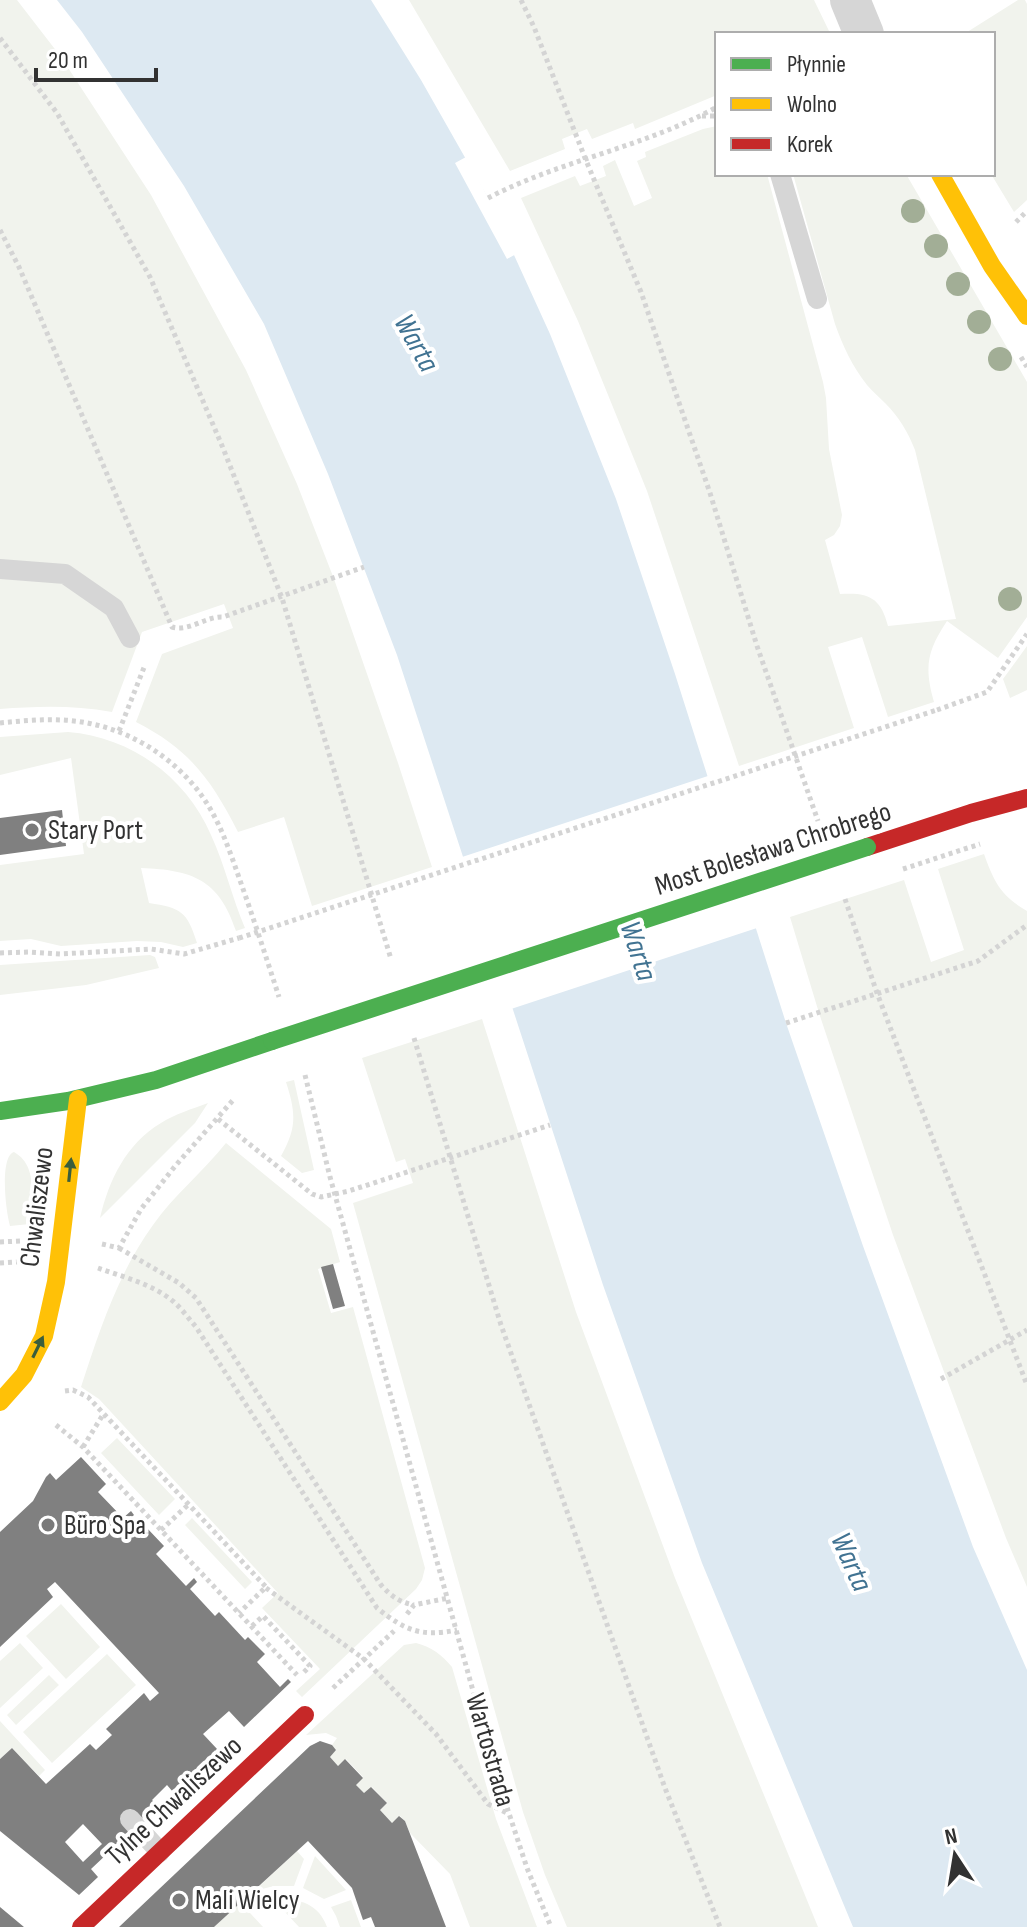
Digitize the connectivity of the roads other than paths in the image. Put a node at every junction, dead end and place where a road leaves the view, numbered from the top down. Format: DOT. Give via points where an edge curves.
graph roads {
  1 [pos="850,0"];
  2 [pos="863,32"];
  3 [pos="781,176"];
  4 [pos="941,176"];
  5 [pos="817,299"];
  6 [pos="1027,316"];
  7 [pos="0,569"];
  8 [pos="130,638"];
  9 [pos="1027,798"];
  10 [pos="78,1099"];
  11 [pos="0,1111"];
  12 [pos="0,1402"];
  13 [pos="305,1715"];
  14 [pos="130,1819"];
  15 [pos="160,1852"];
  16 [pos="81,1927"];
  1 -- 2 [label="street"];
  3 -- 5 [label="lane"];
  4 -- 6 [label="street"];
  7 -- 8 [label="lane" via="65,574 114,608"];
  9 -- 10 [label="street, Most Bolesława Chrobrego, bridge" via="156,1080"];
  10 -- 11 [label="street, Most Bolesława Chrobrego"];
  12 -- 10 [label="street, Chwaliszewo, one-way" via="24,1375 44,1336 56,1282"];
  13 -- 15 [label="street, Tylne Chwaliszewo" via="206,1823"];
  14 -- 15 [label="lane"];
  15 -- 16 [label="street, Tylne Chwaliszewo"];
}
